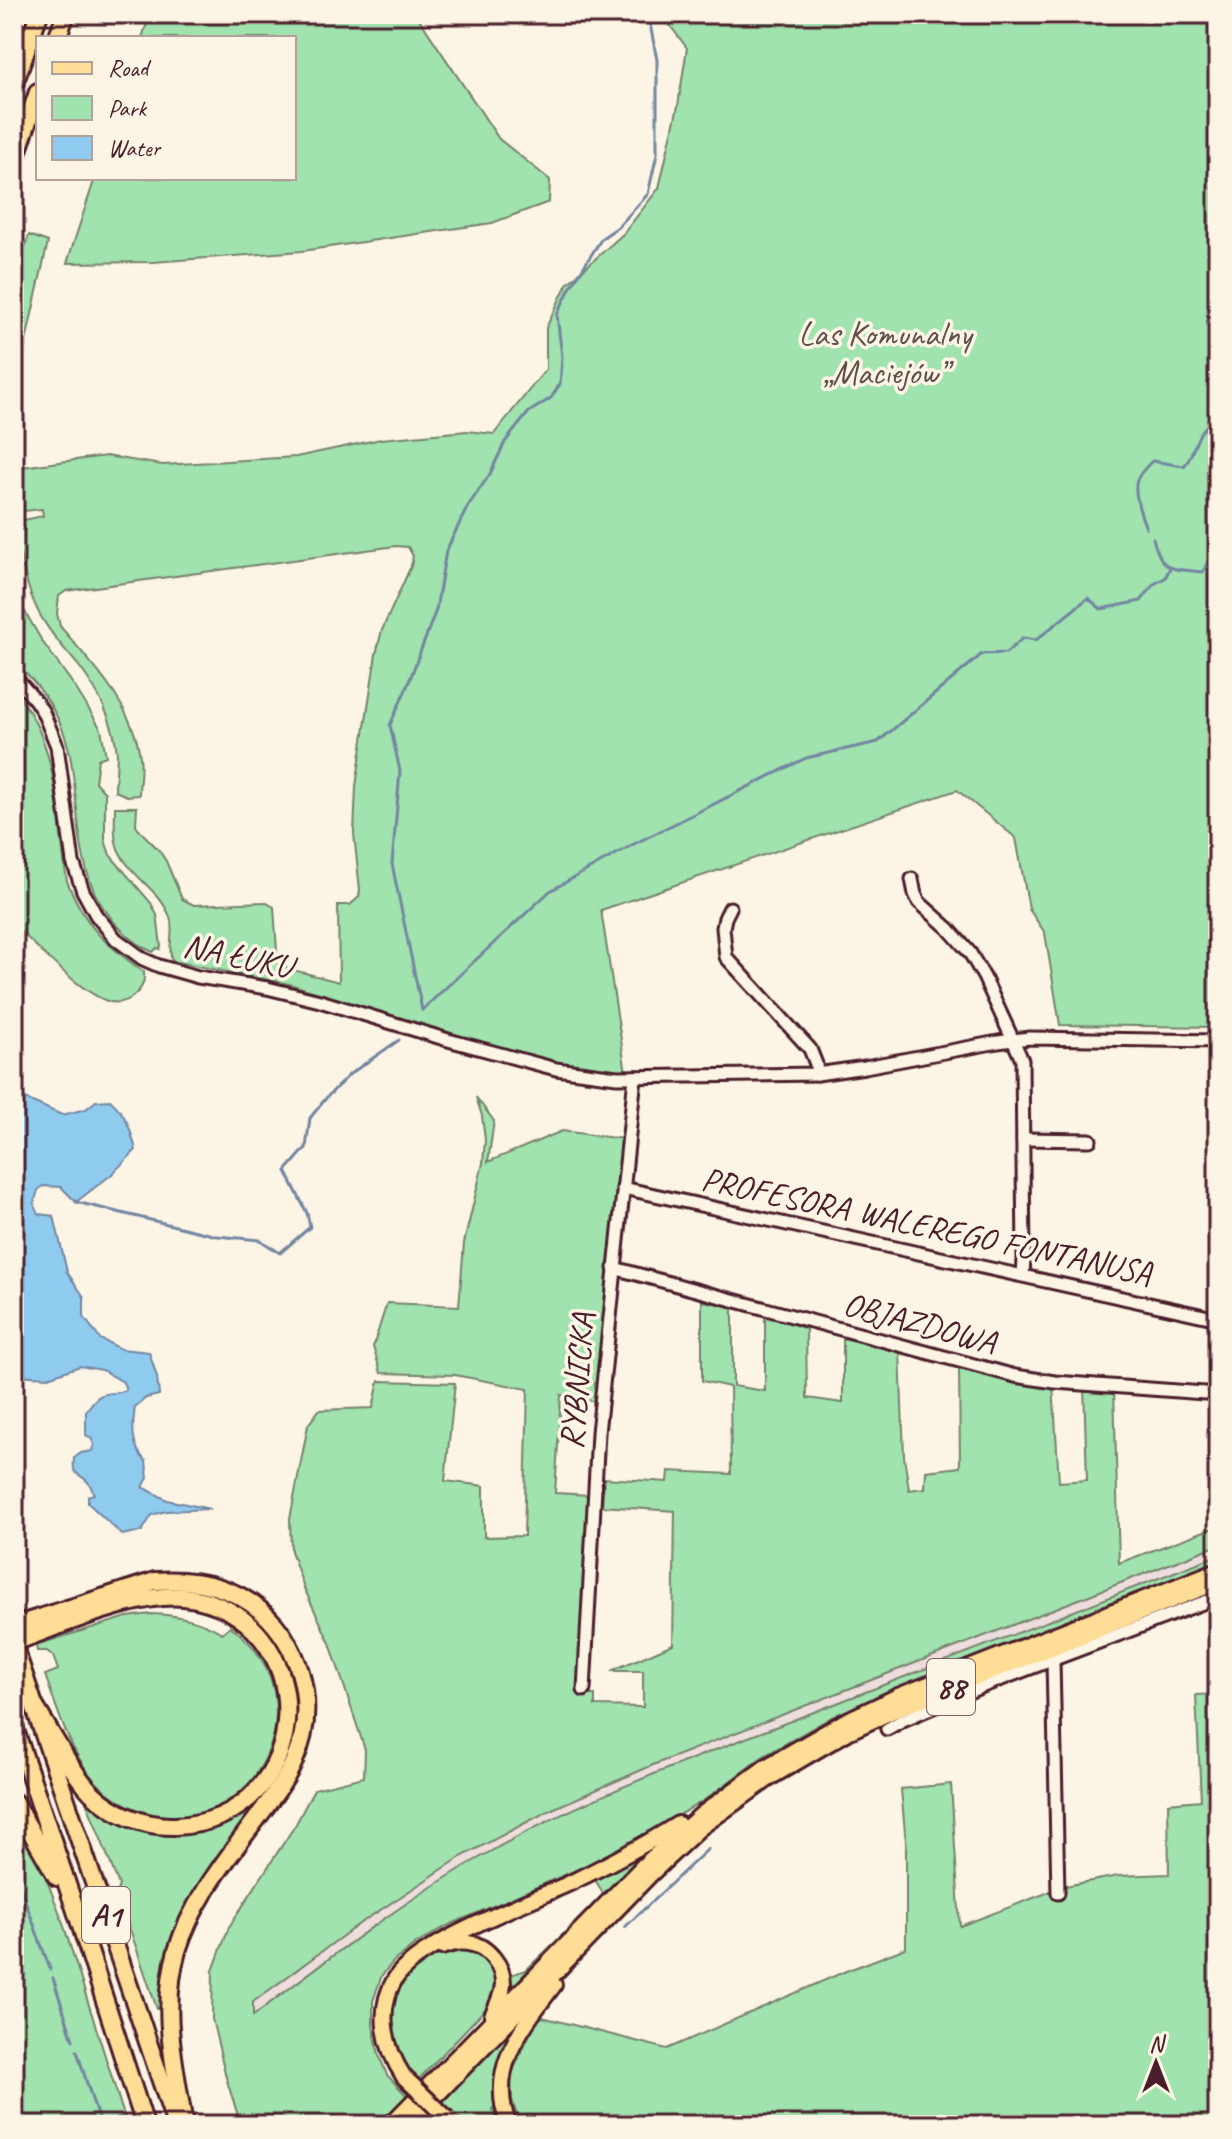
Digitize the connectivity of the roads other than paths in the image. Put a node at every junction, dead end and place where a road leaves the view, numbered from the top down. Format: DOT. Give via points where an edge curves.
graph roads {
  1 [pos="39,14"];
  2 [pos="66,14"];
  3 [pos="58,36"];
  4 [pos="14,84"];
  5 [pos="36,98"];
  6 [pos="14,162"];
  7 [pos="14,676"];
  8 [pos="912,879"];
  9 [pos="730,908"];
  10 [pos="1013,1040"];
  11 [pos="1218,1041"];
  12 [pos="817,1074"];
  13 [pos="635,1077"];
  14 [pos="1023,1139"];
  15 [pos="1090,1140"];
  16 [pos="623,1188"];
  17 [pos="614,1268"];
  18 [pos="1023,1275"];
  19 [pos="1218,1319"];
  20 [pos="1218,1394"];
  21 [pos="1218,1570"];
  22 [pos="1218,1582"];
  23 [pos="1218,1597"];
  24 [pos="14,1626"];
  25 [pos="14,1644"];
  26 [pos="1053,1660"];
  27 [pos="584,1690"];
  28 [pos="35,1707"];
  29 [pos="14,1727"];
  30 [pos="887,1729"];
  31 [pos="726,1795"];
  32 [pos="14,1802"];
  33 [pos="1058,1893"];
  34 [pos="78,1917"];
  35 [pos="594,1932"];
  36 [pos="426,1952"];
  37 [pos="485,2028"];
  38 [pos="450,2122"];
  39 [pos="145,2125"];
  40 [pos="176,2125"];
  41 [pos="184,2125"];
  42 [pos="390,2125"];
  43 [pos="408,2125"];
  44 [pos="509,2125"];
  1 -- 4 [label="highway"];
  2 -- 3 [label="highway"];
  5 -- 6 [label="highway"];
  7 -- 13 [label="street, NA ŁUKU" via="43,712 57,746 73,862 83,891 104,926 143,959 198,977 320,1001 545,1066"];
  8 -- 10 [label="street" via="919,902 970,953"];
  9 -- 12 [label="street" via="723,928 726,957 810,1049"];
  10 -- 11 [label="street, NA ŁUKU"];
  10 -- 12 [label="street, NA ŁUKU"];
  10 -- 14 [label="street" via="1022,1060"];
  12 -- 13 [label="street, NA ŁUKU"];
  13 -- 16 [label="street, RYBNICKA"];
  14 -- 15 [label="street"];
  14 -- 18 [label="street"];
  16 -- 17 [label="street, RYBNICKA"];
  16 -- 18 [label="street, PROFESORA WALEREGO FONTANUSA"];
  17 -- 20 [label="street, OBJAZDOWA" via="1015,1376"];
  17 -- 27 [label="street, RYBNICKA" via="598,1433"];
  18 -- 19 [label="street, PROFESORA WALEREGO FONTANUSA"];
  21 -- 31 [label="main road, 88" via="898,1696 801,1745"];
  22 -- 35 [label="main road, 88" via="902,1707 808,1754 701,1827"];
  23 -- 26 [label="street"];
  24 -- 41 [label="highway" via="155,1581 201,1582 245,1600 268,1617 300,1668 305,1719 294,1761 205,1889 177,1951 168,2016"];
  25 -- 28 [label="highway, A1"];
  25 -- 28 [label="highway" via="157,1597 210,1603 237,1616 270,1651 282,1674 287,1720 268,1777 248,1798 225,1815 195,1825 163,1826 133,1819 91,1792"];
  26 -- 30 [label="street"];
  26 -- 33 [label="street"];
  28 -- 40 [label="highway, A1"];
  29 -- 34 [label="highway, A1"];
  31 -- 36 [label="main road" via="630,1852"];
  31 -- 37 [label="main road, 88" via="644,1865"];
  32 -- 34 [label="highway"];
  34 -- 39 [label="highway, A1"];
  35 -- 43 [label="main road, 88"];
  35 -- 44 [label="main road" via="526,2021 507,2056 502,2084"];
  36 -- 37 [label="main road" via="468,1943 497,1963 501,1995"];
  36 -- 38 [label="main road, bridge" via="396,1978 387,2000 386,2043 404,2077"];
  37 -- 42 [label="main road, 88"];
}
